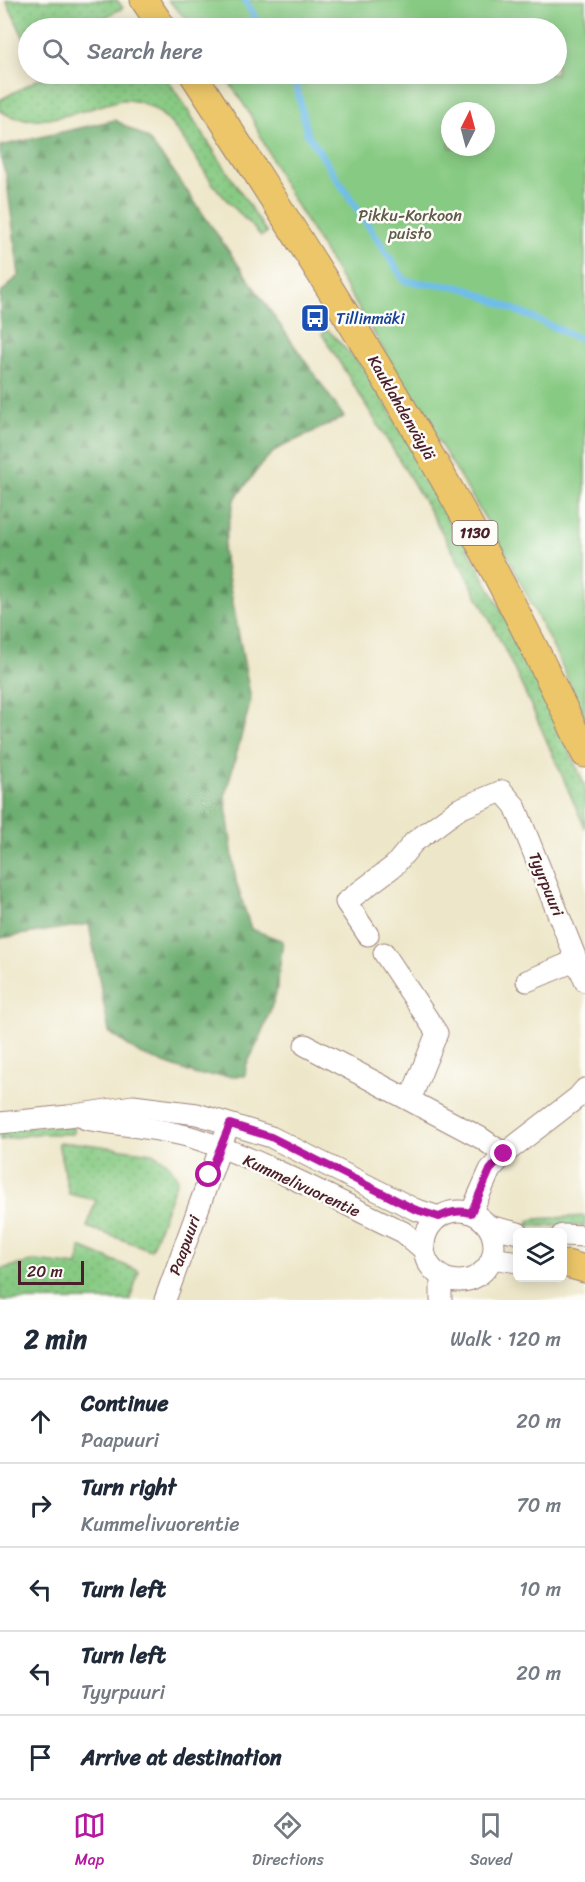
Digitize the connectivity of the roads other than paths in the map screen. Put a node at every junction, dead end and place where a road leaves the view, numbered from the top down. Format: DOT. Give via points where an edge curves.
graph roads {
  1 [pos="144,0"];
  2 [pos="156,18"];
  3 [pos="199,84"];
  4 [pos="585,754"];
  5 [pos="368,935"];
  6 [pos="384,953"];
  7 [pos="577,960"];
  8 [pos="527,981"];
  9 [pos="585,981"];
  10 [pos="305,1045"];
  11 [pos="585,1089"];
  12 [pos="410,1100"];
  13 [pos="68,1116"];
  14 [pos="0,1123"];
  15 [pos="230,1124"];
  16 [pos="219,1147"];
  17 [pos="504,1154"];
  18 [pos="471,1213"];
  19 [pos="439,1217"];
  20 [pos="488,1226"];
  21 [pos="513,1232"];
  22 [pos="567,1235"];
  23 [pos="585,1236"];
  24 [pos="423,1249"];
  25 [pos="492,1258"];
  26 [pos="513,1261"];
  27 [pos="441,1277"];
  28 [pos="466,1290"];
  29 [pos="165,1300"];
  30 [pos="441,1300"];
  1 -- 2 [label="main road"];
  3 -- 4 [label="main road, Kauklahdenväylä / 1130" via="351,320 478,538"];
  5 -- 7 [label="street, Tyyrpuuri" via="346,902 394,866 414,842 459,809 502,791 515,806"];
  6 -- 12 [label="street" via="437,1033"];
  7 -- 8 [label="street"];
  7 -- 9 [label="street, Tyyrpuuri"];
  10 -- 12 [label="street"];
  11 -- 17 [label="street"];
  12 -- 17 [label="street"];
  13 -- 14 [label="street, Kummelivuorentie"];
  13 -- 15 [label="street, Kummelivuorentie" via="134,1106 197,1114"];
  13 -- 16 [label="street, Kummelivuorentie" via="167,1132"];
  15 -- 16 [label="street, Paapuuri"];
  15 -- 19 [label="street, Kummelivuorentie" via="271,1137 414,1209"];
  16 -- 24 [label="street, Kummelivuorentie" via="403,1232"];
  16 -- 29 [label="street, Paapuuri"];
  17 -- 18 [label="street" via="490,1170"];
  18 -- 19 [label="street" via="449,1212"];
  18 -- 20 [label="street"];
  19 -- 24 [label="street" via="427,1231"];
  20 -- 21 [label="street"];
  20 -- 25 [label="street" via="493,1236"];
  22 -- 23 [label="street"];
  24 -- 27 [label="street" via="432,1270"];
  25 -- 26 [label="street"];
  25 -- 28 [label="street"];
  27 -- 28 [label="street"];
  27 -- 30 [label="street"];
}
